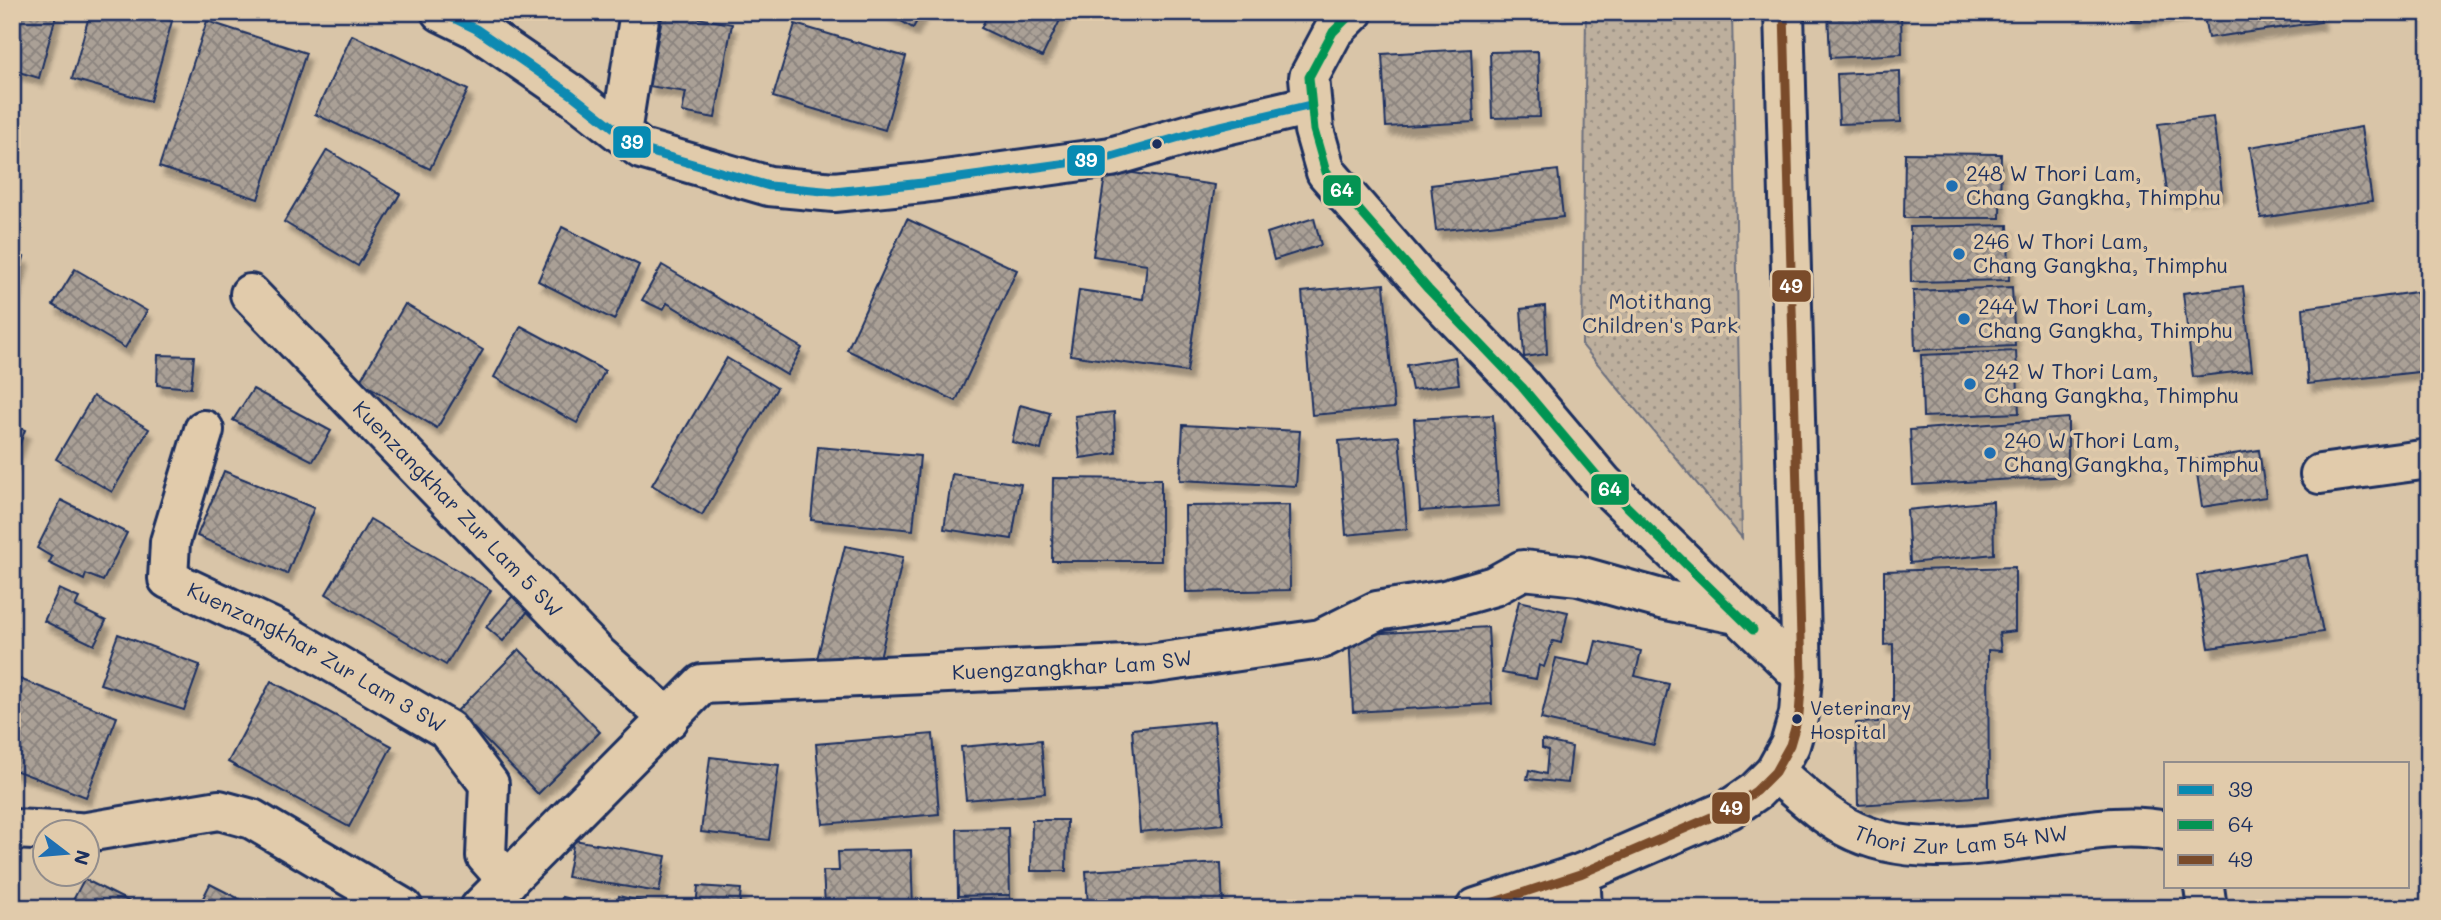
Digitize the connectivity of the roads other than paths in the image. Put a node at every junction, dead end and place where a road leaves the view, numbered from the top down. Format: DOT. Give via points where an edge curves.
graph roads {
  1 [pos="441,12"];
  2 [pos="640,12"];
  3 [pos="1353,12"];
  4 [pos="1784,12"];
  5 [pos="1311,104"];
  6 [pos="621,133"];
  7 [pos="250,294"];
  8 [pos="204,430"];
  9 [pos="2429,458"];
  10 [pos="2320,474"];
  11 [pos="1737,614"];
  12 [pos="1802,676"];
  13 [pos="669,719"];
  14 [pos="1775,772"];
  15 [pos="12,829"];
  16 [pos="32,830"];
  17 [pos="102,830"];
  18 [pos="2164,831"];
  19 [pos="508,881"];
  20 [pos="2204,888"];
  21 [pos="1581,891"];
  22 [pos="403,908"];
  23 [pos="480,908"];
  24 [pos="1476,908"];
  25 [pos="2207,908"];
  1 -- 6 [label="street" via="476,29"];
  2 -- 6 [label="street"];
  3 -- 5 [label="street" via="1333,32 1309,77"];
  4 -- 12 [label="street"];
  5 -- 6 [label="street" via="1111,157 834,192 769,186 641,149"];
  5 -- 11 [label="street" via="1326,172 1603,483"];
  7 -- 13 [label="street, Kuenzangkhar Zur Lam 5 SW" via="598,654"];
  8 -- 19 [label="street, Kuenzangkhar Zur Lam 3 SW" via="170,542 168,579 279,631 448,730 489,784 486,856"];
  9 -- 10 [label="street"];
  11 -- 12 [label="street"];
  11 -- 13 [label="street, Kuengzangkhar Lam SW" via="1661,600 1579,576 1523,570 1493,586 1445,600 1377,611 1321,639 1149,664 702,684"];
  12 -- 14 [label="street" via="1796,724"];
  13 -- 19 [label="street, Kuengzangkhar Lam SW"];
  14 -- 18 [label="street, Thori Zur Lam 54 NW" via="1845,827 1889,842 1964,846 2114,827"];
  14 -- 21 [label="street" via="1730,809"];
  15 -- 16 [label="street"];
  17 -- 22 [label="street" via="219,810 252,819"];
  19 -- 23 [label="street, Kuengzangkhar Lam SW"];
  20 -- 25 [label="street"];
  21 -- 24 [label="street"];
}
